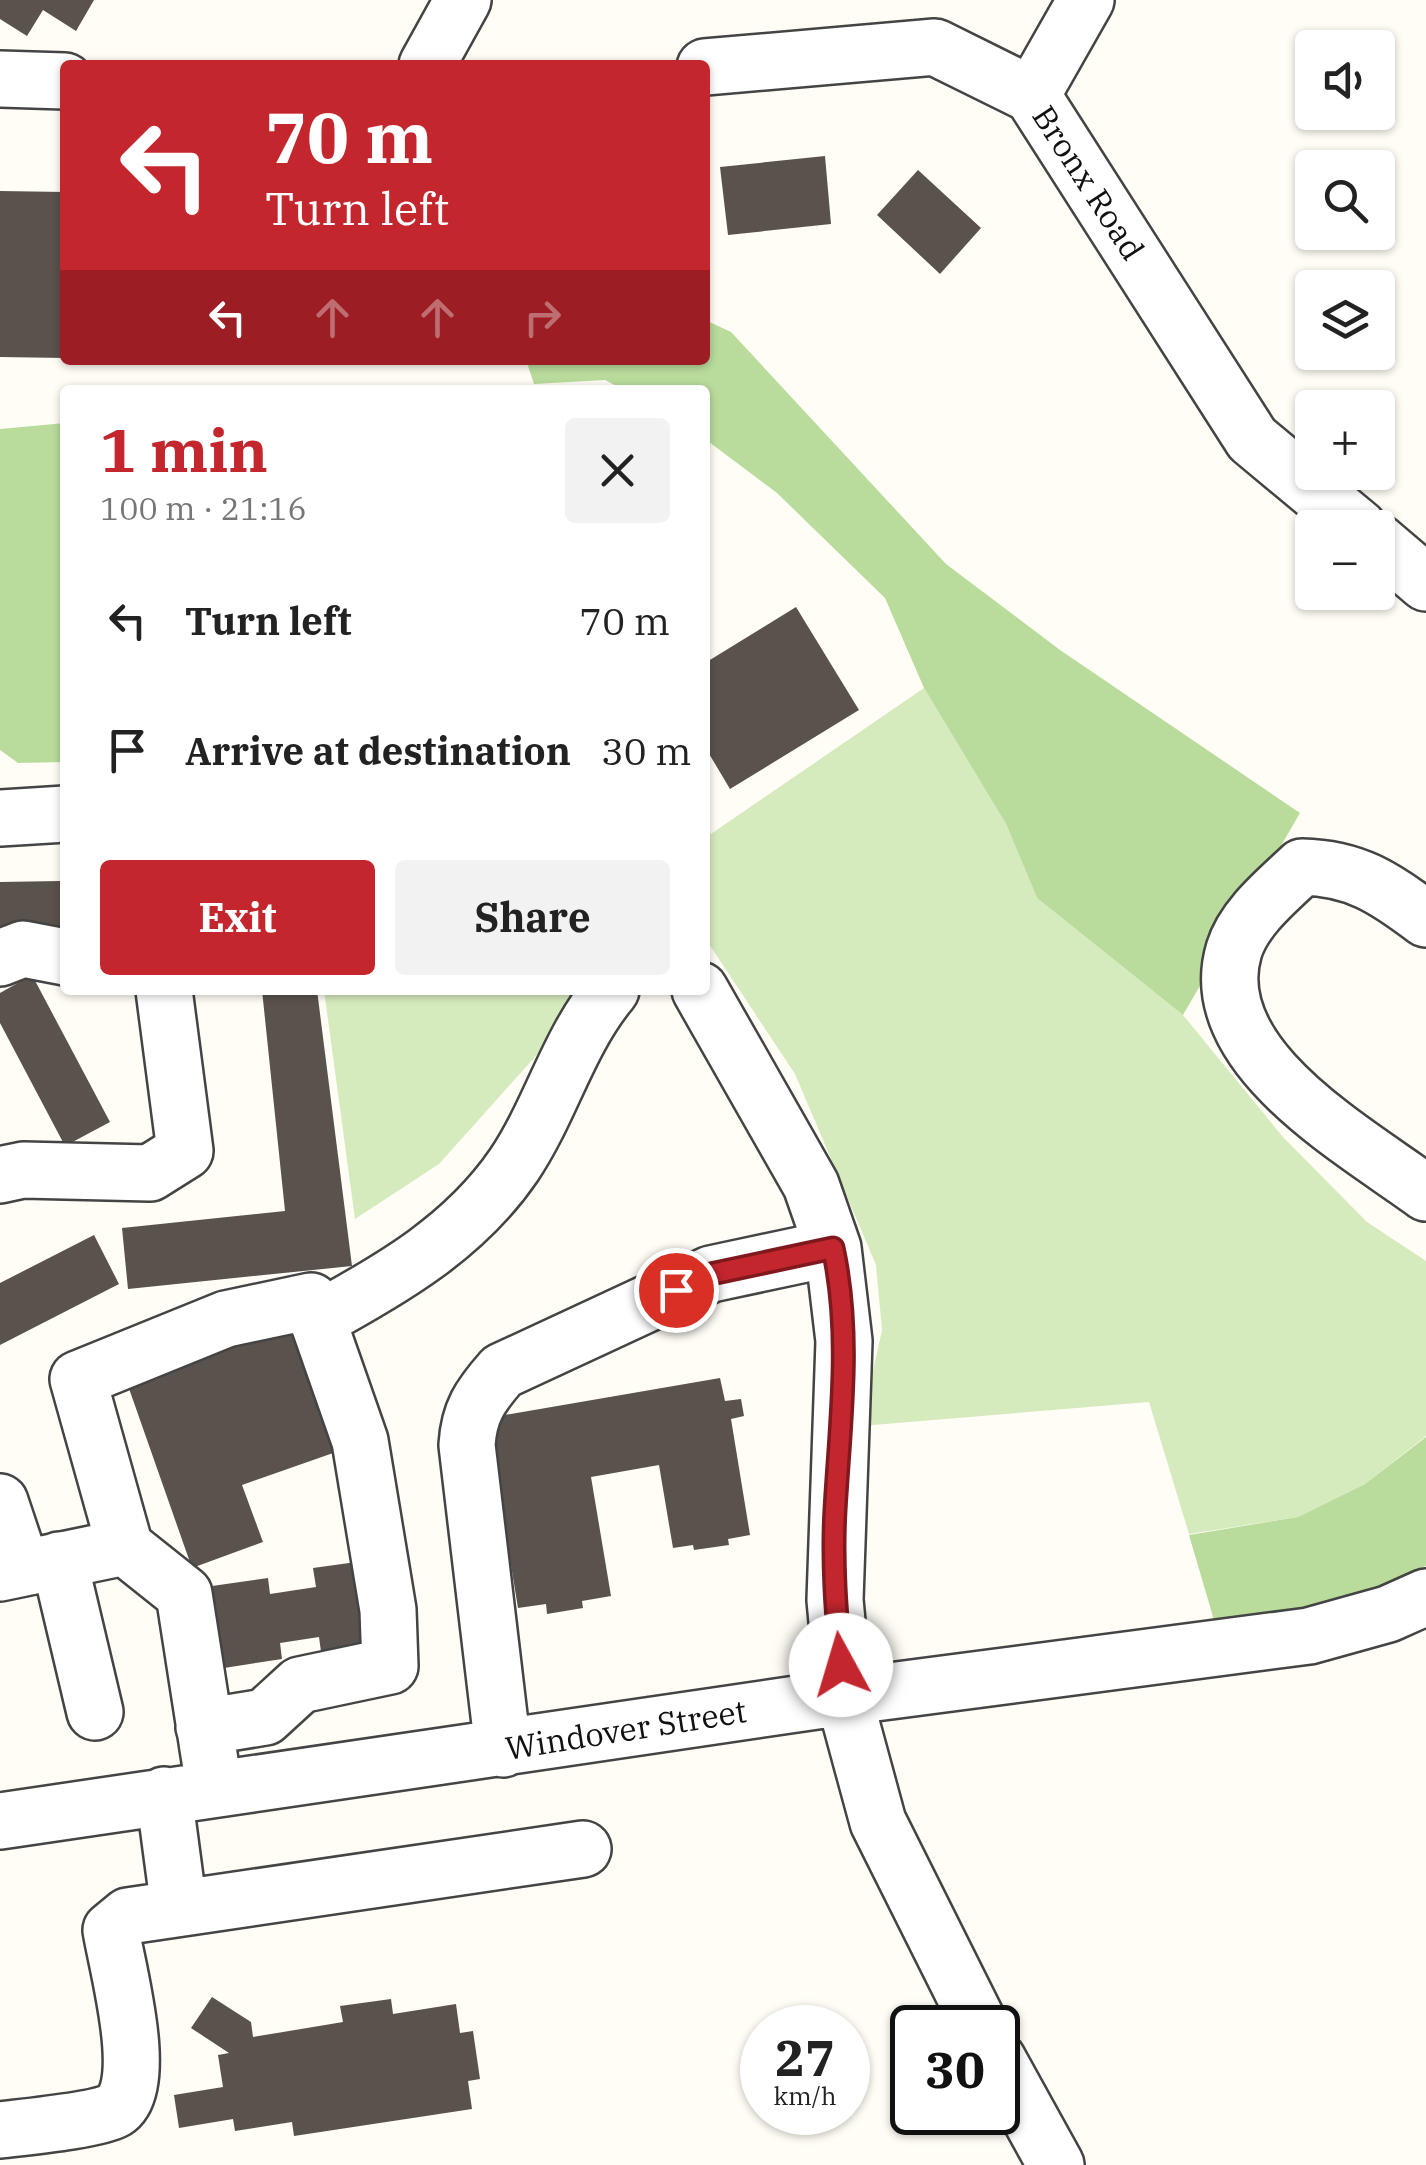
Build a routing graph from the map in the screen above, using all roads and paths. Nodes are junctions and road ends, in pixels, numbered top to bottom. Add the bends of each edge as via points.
1 (463, 0) edge
2 (1086, 0) edge
3 (431, 60) edge
4 (710, 67) edge
5 (0, 79) edge
6 (60, 81) edge
7 (1032, 94) junction
8 (1338, 510) edge
9 (1395, 557) edge
10 (1426, 583) edge
11 (60, 814) edge
12 (0, 818) edge
13 (1426, 919) edge
14 (60, 956) edge
15 (0, 958) edge
16 (165, 995) edge
17 (607, 995) edge
18 (703, 995) edge
19 (0, 1175) edge
20 (1426, 1193) edge
21 (833, 1248) junction
22 (318, 1320) junction
23 (0, 1502) edge
24 (125, 1547) junction
25 (27, 1567) edge
26 (1426, 1597) edge
27 (844, 1697) junction
28 (95, 1712) dead end
29 (204, 1727) junction
30 (503, 1749) junction
31 (189, 1791) junction
32 (0, 1821) edge
33 (583, 1849) dead end
34 (179, 1908) junction
35 (969, 2005) edge
36 (1020, 2100) edge
37 (0, 2130) edge
38 (1056, 2165) edge

1 - 3 street
2 - 7 street
4 - 7 street, Bronx Road via 935,47
5 - 6 street
7 - 8 street, Bronx Road via 1252,439
9 - 10 street
11 - 12 street
13 - 20 street via 1377,882 1339,868 1302,867 1263,904 1235,946 1227,990 1247,1044 1310,1107
14 - 15 street via 23,949
16 - 19 street via 186,1150 150,1172
17 - 22 street via 515,1163 480,1207 398,1276
18 - 21 street via 811,1185
21 - 27 street via 843,1328 834,1600
21 - 30 street via 711,1274 502,1372 480,1395 469,1416 467,1445
22 - 24 street via 311,1301 226,1319 78,1380
22 - 29 street via 360,1442 388,1610 390,1666 300,1686 265,1717
23 - 25 street
24 - 25 street
24 - 29 street via 184,1594
25 - 28 street
26 - 27 street, Windover Street via 1309,1636
27 - 30 street, Windover Street
27 - 35 street via 878,1822
29 - 31 street
30 - 31 street, Windover Street
31 - 32 street, Windover Street
31 - 34 street
33 - 34 street
34 - 37 street via 128,1916 111,1930 133,2059 130,2093 114,2110
36 - 38 street

